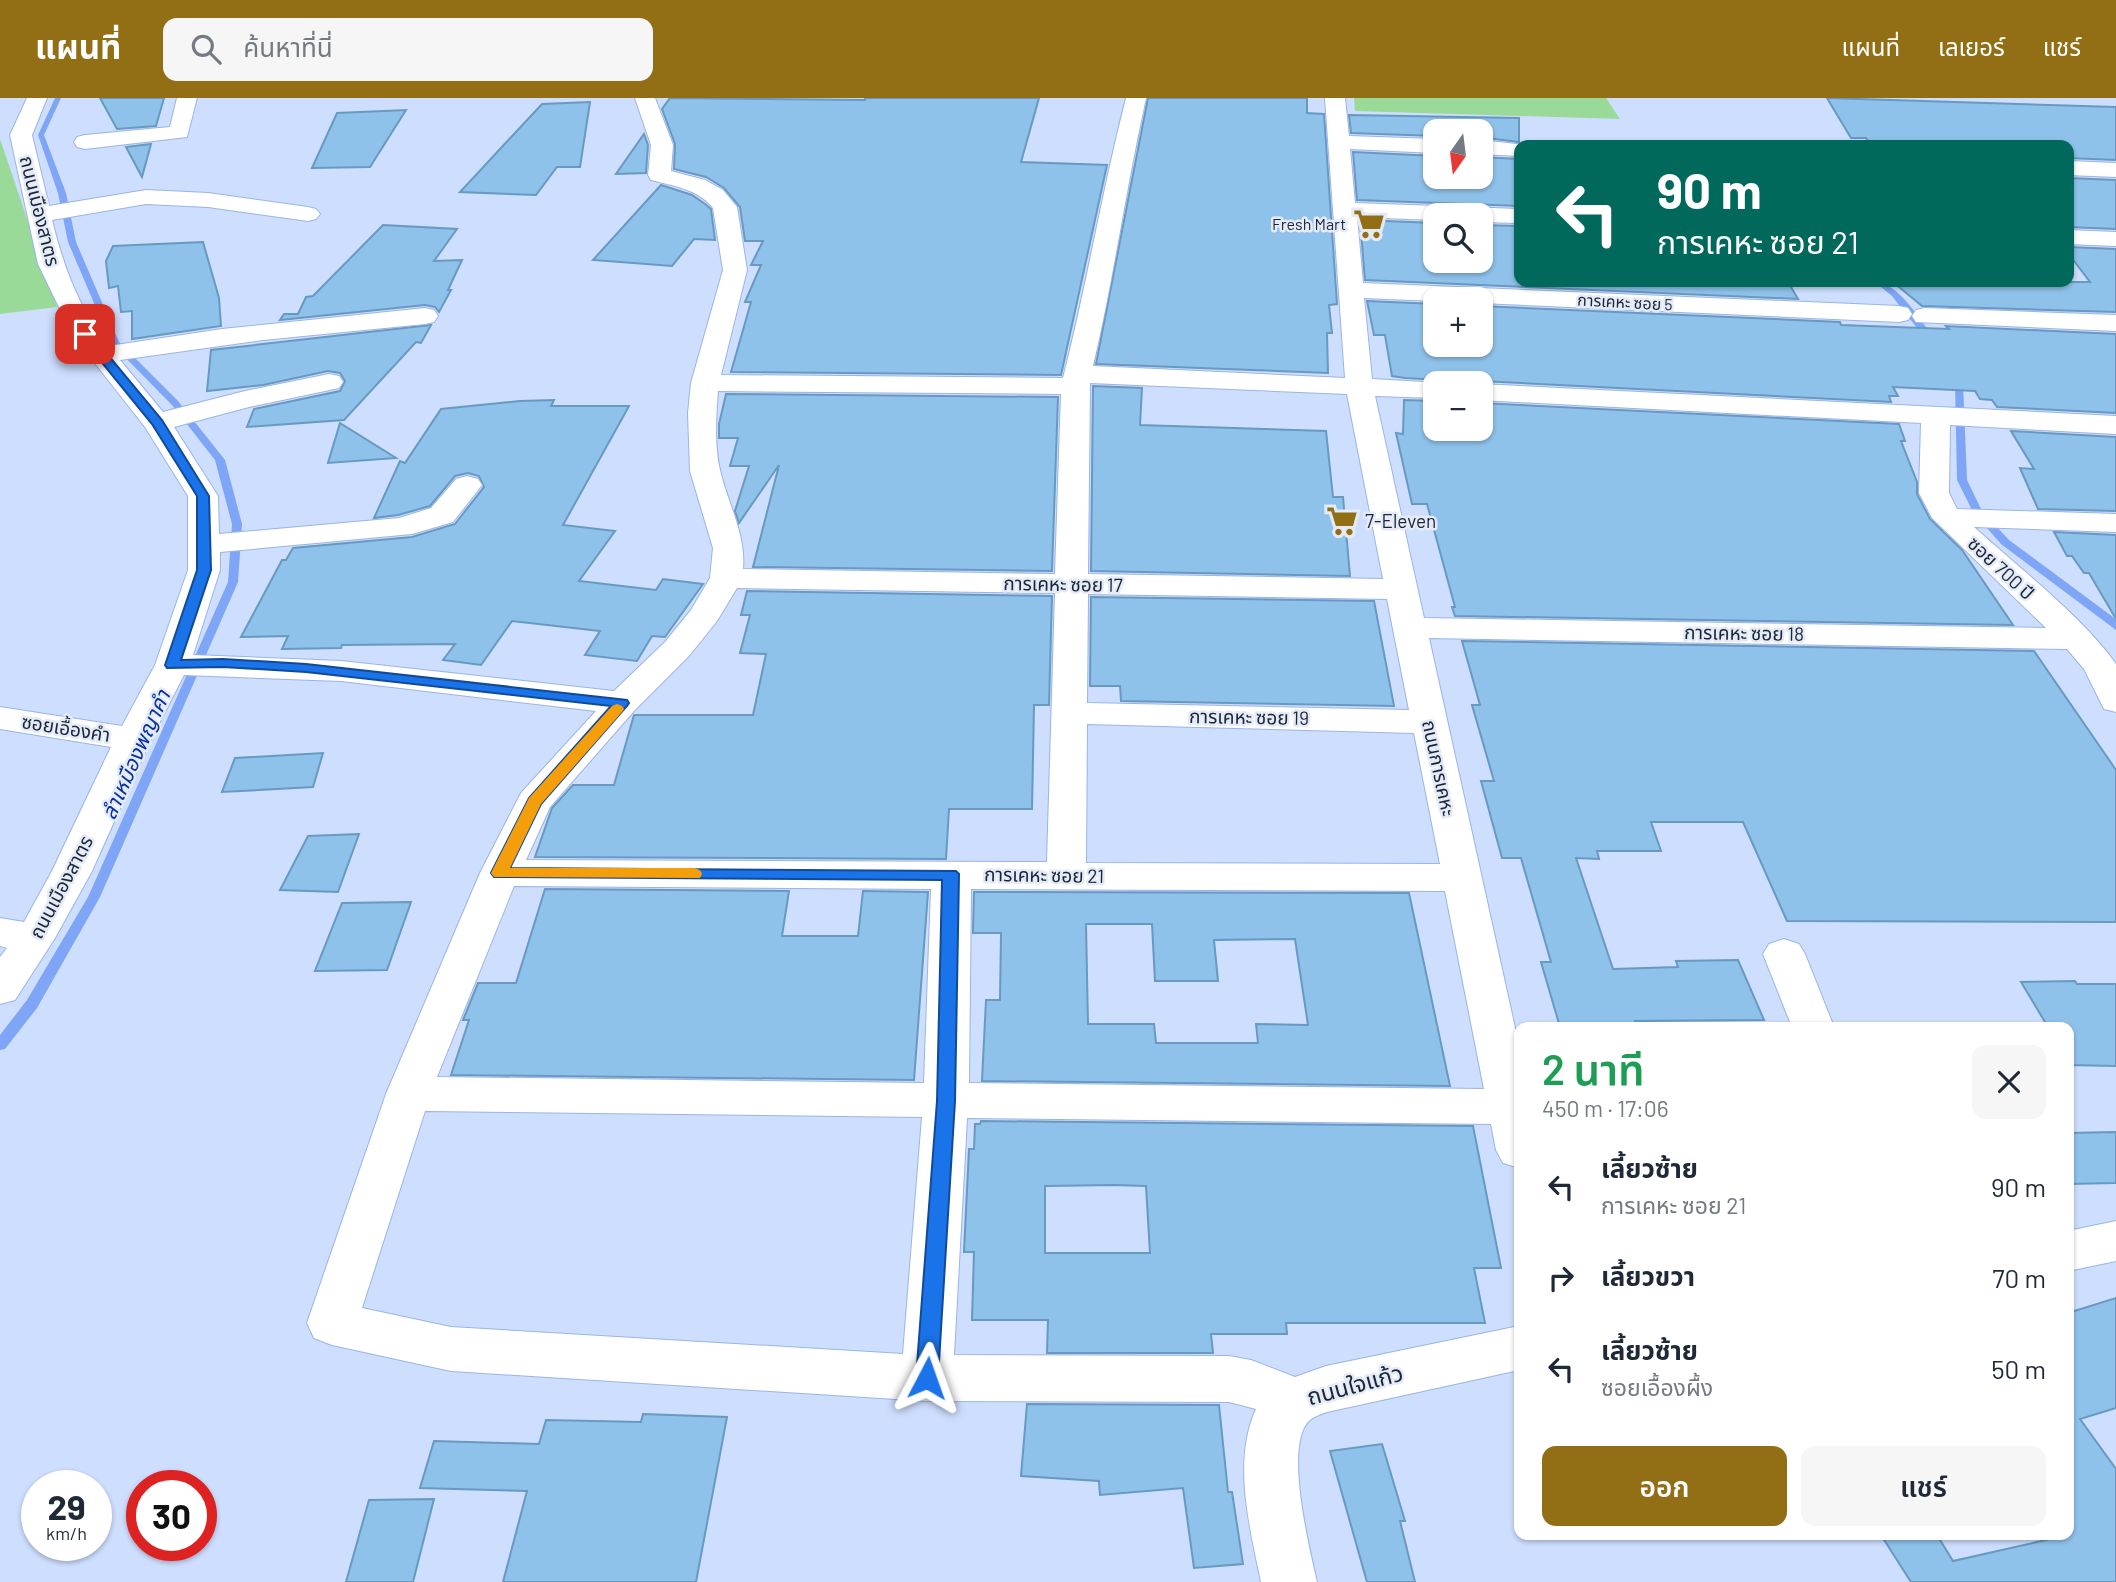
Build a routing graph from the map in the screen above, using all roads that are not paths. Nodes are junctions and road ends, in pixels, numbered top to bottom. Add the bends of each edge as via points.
1 (37, 98) edge
2 (187, 98) edge
3 (645, 98) edge
4 (1136, 98) edge
5 (1335, 98) edge
6 (85, 142) dead end
7 (1339, 142) junction
8 (1423, 146) edge
9 (1493, 148) edge
10 (1514, 149) edge
11 (2074, 168) edge
12 (2116, 170) edge
13 (1344, 209) junction
14 (50, 213) junction
15 (308, 214) dead end
16 (1514, 216) edge
17 (2074, 237) edge
18 (2116, 239) edge
19 (1351, 290) junction
20 (1899, 314) dead end
21 (425, 316) dead end
22 (1925, 316) dead end
23 (2116, 323) edge
24 (109, 354) junction
25 (1077, 380) junction
26 (329, 382) dead end
27 (705, 383) junction
28 (1359, 386) junction
29 (1423, 389) edge
30 (1493, 393) edge
31 (1936, 415) junction
32 (164, 420) junction
33 (2116, 425) edge
34 (467, 485) dead end
35 (1947, 518) junction
36 (2116, 523) edge
37 (215, 544) junction
38 (726, 578) junction
39 (1070, 584) junction
40 (1401, 589) junction
41 (1410, 628) junction
42 (2077, 639) junction
43 (195, 664) junction
44 (2116, 701) edge
45 (622, 703) junction
46 (1069, 713) junction
47 (0, 718) edge
48 (1429, 722) junction
49 (133, 738) junction
50 (500, 873) junction
51 (951, 874) junction
52 (1066, 876) junction
53 (1461, 878) junction
54 (18, 935) edge
55 (1784, 954) dead end
56 (0, 989) edge
57 (1811, 1022) edge
58 (408, 1094) junction
59 (946, 1101) junction
60 (1510, 1107) junction
61 (1514, 1126) edge
62 (2116, 1241) edge
63 (2074, 1250) edge
64 (1514, 1349) edge
65 (927, 1378) junction
66 (1294, 1401) junction
67 (1289, 1582) edge

1 - 14 street, ถนนเมืองสาตร via 21,135
2 - 6 street via 179,132
3 - 27 street via 662,145 659,175 696,185 715,195 725,208 734,270
4 - 25 street
5 - 7 street, ถนนการเคหะ
7 - 8 street
7 - 13 street, ถนนการเคหะ
9 - 10 street
11 - 12 street
13 - 16 street
13 - 19 street, ถนนการเคหะ
14 - 15 street via 146,197
14 - 24 street, ถนนเมืองสาตร via 50,264 85,334
17 - 18 street
19 - 20 street, การเคหะ ซอย 5
19 - 28 street, ถนนการเคหะ
21 - 24 street via 240,333
22 - 23 street
24 - 32 street, ถนนเมืองสาตร
25 - 27 street
25 - 28 street
25 - 39 street
26 - 32 street
27 - 38 street via 705,471 729,548
28 - 29 street
28 - 40 street, ถนนการเคหะ
30 - 31 street
31 - 33 street
31 - 35 street, ซอย 700 ปี via 1934,494
32 - 37 street, ถนนเมืองสาตร via 203,496
34 - 37 street via 442,515 401,527
35 - 36 street
35 - 42 street, ซอย 700 ปี
37 - 43 street, ถนนเมืองสาตร via 204,570
38 - 39 street, การเคหะ ซอย 17
38 - 45 street via 684,640
39 - 40 street, การเคหะ ซอย 17
39 - 46 street
40 - 41 street, ถนนการเคหะ
41 - 42 street, การเคหะ ซอย 18
41 - 48 street, ถนนการเคหะ
42 - 44 street, ซอย 700 ปี via 2100,666
43 - 45 street via 306,668
43 - 49 street, ถนนเมืองสาตร
45 - 50 street via 534,802
46 - 48 street, การเคหะ ซอย 19
46 - 52 street
47 - 49 street, ซอยเอื้องคำ
48 - 53 street, ถนนการเคหะ
49 - 54 street, ถนนเมืองสาตร via 72,871
50 - 51 street, การเคหะ ซอย 21
50 - 58 street
51 - 52 street, การเคหะ ซอย 21
51 - 59 street
52 - 53 street, การเคหะ ซอย 21
53 - 60 street, ถนนการเคหะ
54 - 56 street, ถนนเมืองสาตร
55 - 57 street
58 - 59 street
58 - 65 street via 332,1323 451,1349
59 - 60 street
59 - 65 street
60 - 61 street, ถนนการเคหะ
62 - 63 street
64 - 66 street, ถนนใจแก้ว via 1325,1389
65 - 66 street via 1206,1377 1251,1383
66 - 67 street, ถนนใจแก้ว via 1279,1416 1271,1467 1276,1522

